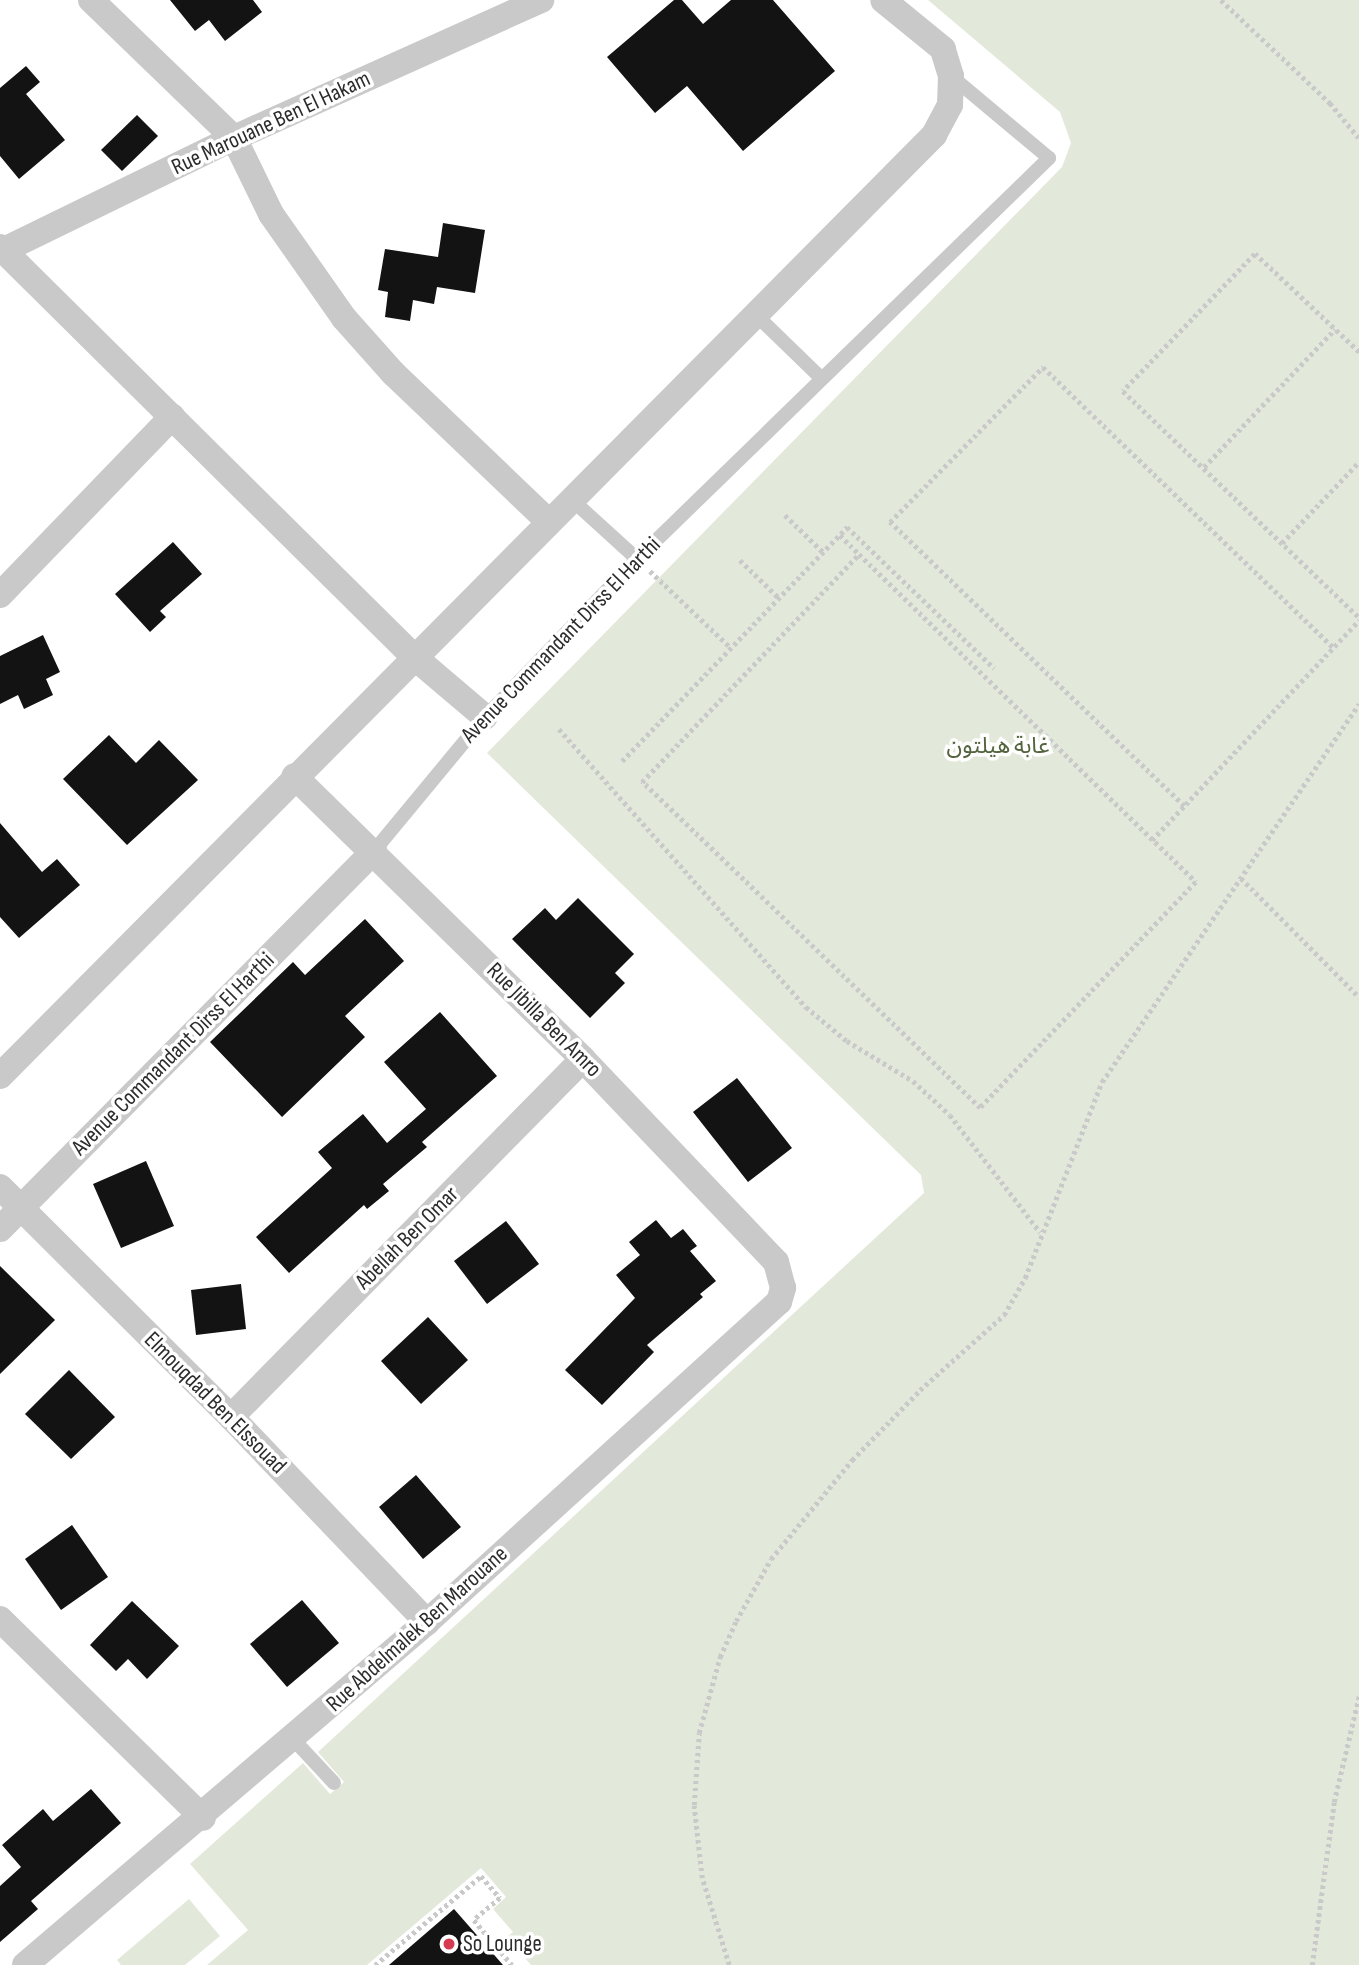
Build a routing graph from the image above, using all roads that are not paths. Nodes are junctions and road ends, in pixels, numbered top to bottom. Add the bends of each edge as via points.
1 (90, 0) edge
2 (541, 0) edge
3 (883, 0) edge
4 (951, 76) junction
5 (234, 138) junction
6 (2, 248) edge
7 (755, 314) junction
8 (822, 379) junction
9 (172, 417) junction
10 (570, 498) junction
11 (548, 521) junction
12 (637, 559) junction
13 (0, 594) edge
14 (413, 656) junction
15 (485, 717) junction
16 (294, 776) junction
17 (374, 850) junction
18 (583, 1059) junction
19 (0, 1076) edge
20 (0, 1187) edge
21 (21, 1208) junction
22 (0, 1229) edge
23 (783, 1275) joint
24 (231, 1417) junction
25 (0, 1619) edge
26 (427, 1622) junction
27 (293, 1739) junction
28 (334, 1783) dead end
29 (203, 1818) junction
30 (25, 1965) edge

1 - 5 street
2 - 5 street, Rue Marouane Ben El Hakam
3 - 4 street via 943,49
4 - 7 street via 950,105 934,135
4 - 8 lane, Avenue Commandant Dirss El Harthi via 1049,158
5 - 6 street, Rue Marouane Ben El Hakam
5 - 11 street via 271,214 344,318 393,373
6 - 9 street
7 - 8 lane
7 - 10 street
8 - 12 lane, Avenue Commandant Dirss El Harthi
9 - 13 street
9 - 14 street
10 - 11 street
10 - 12 lane
11 - 14 street
12 - 15 lane, Avenue Commandant Dirss El Harthi
14 - 15 street
14 - 16 street
15 - 17 lane, Avenue Commandant Dirss El Harthi
16 - 17 street, Rue Jibilla Ben Amro
16 - 19 street
17 - 18 street, Rue Jibilla Ben Amro
17 - 21 street, Avenue Commandant Dirss El Harthi
18 - 23 street, Rue Jibilla Ben Amro via 776,1262
18 - 24 street, Abellah Ben Omar
20 - 21 street, Elmouqdad Ben Elssouad
21 - 22 street, Avenue Commandant Dirss El Harthi
21 - 24 street, Elmouqdad Ben Elssouad
23 - 26 street, Rue Abdelmalek Ben Marouane via 779,1302
24 - 26 street, Elmouqdad Ben Elssouad
25 - 29 street
26 - 27 street, Rue Abdelmalek Ben Marouane
27 - 28 lane
27 - 29 street, Rue Abdelmalek Ben Marouane
29 - 30 street, Rue Abdelmalek Ben Marouane

